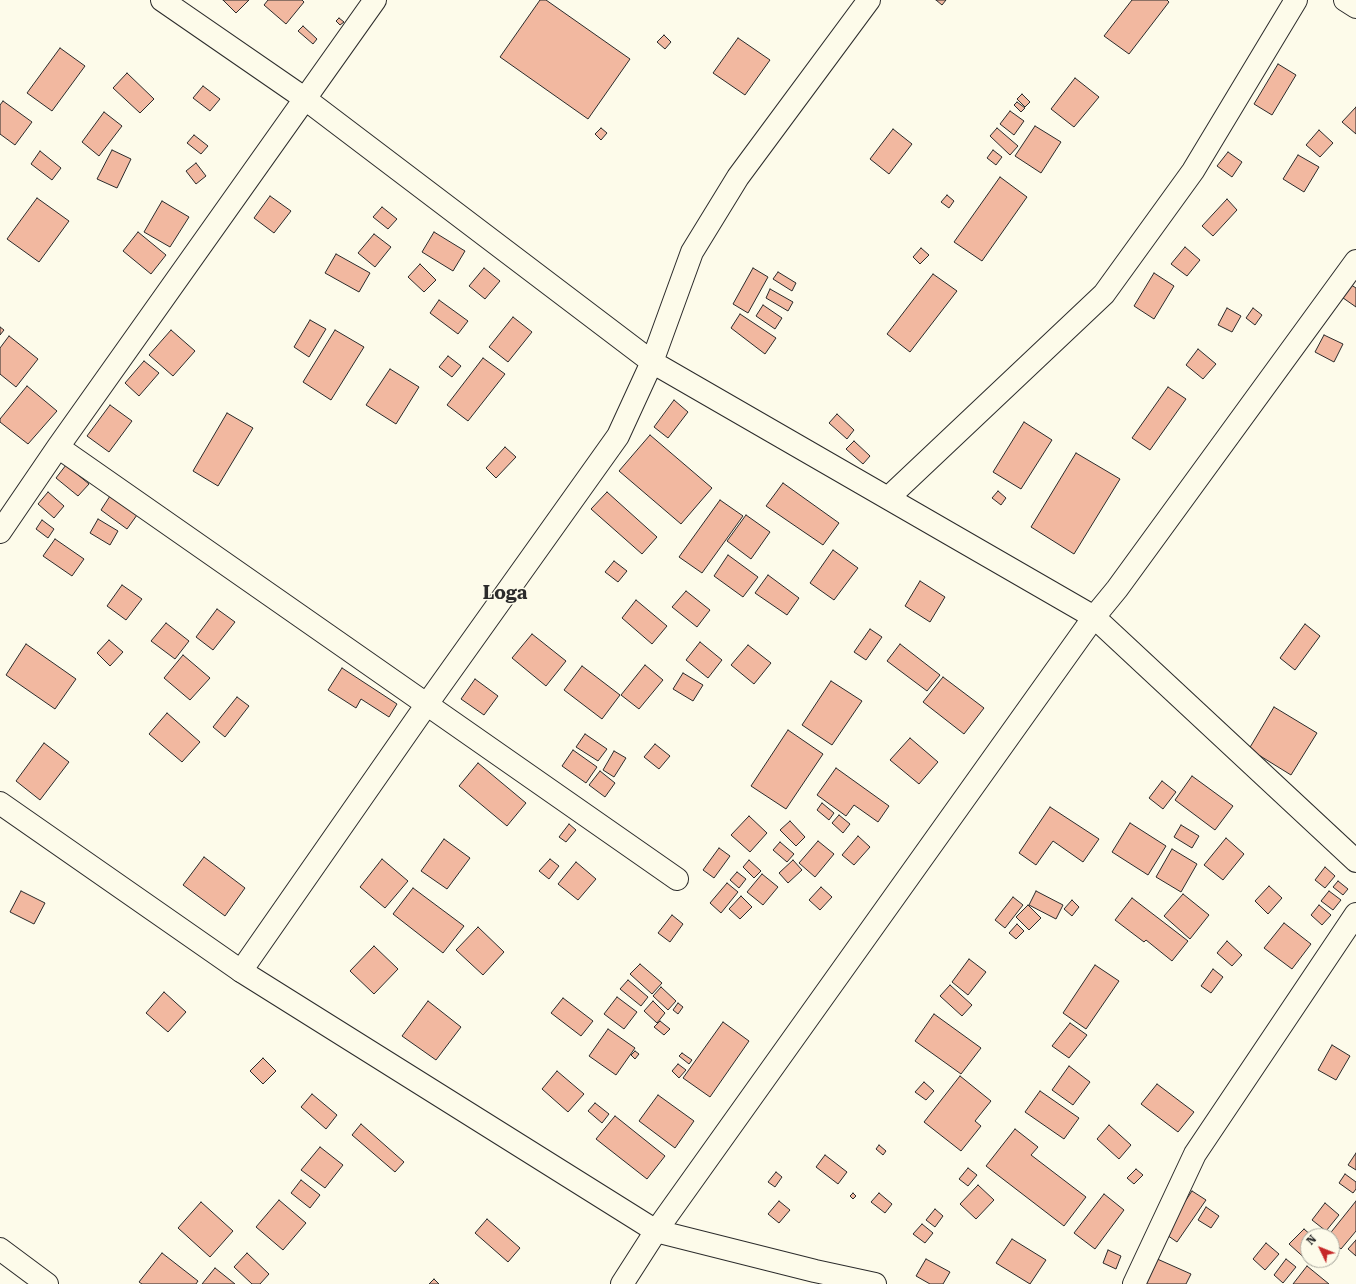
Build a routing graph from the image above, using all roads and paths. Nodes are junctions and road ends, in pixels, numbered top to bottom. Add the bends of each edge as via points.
1 (162, 0) edge
2 (375, 0) edge
3 (868, 0) edge
4 (1296, 0) edge
5 (1346, 0) edge
6 (1356, 7) edge
7 (304, 98) junction
8 (1356, 261) edge
9 (652, 362) junction
10 (58, 447) junction
11 (888, 498) junction
12 (0, 532) edge
13 (1094, 616) junction
14 (426, 704) junction
15 (0, 803) edge
16 (1356, 861) edge
17 (677, 879) dead end
18 (1356, 914) edge
19 (241, 971) junction
20 (656, 1231) junction
21 (0, 1249) edge
22 (814, 1278) edge
23 (47, 1284) edge
24 (622, 1284) edge
25 (875, 1284) edge
26 (1134, 1284) edge

1 - 7 street
2 - 7 street
3 - 9 street via 738,177 692,252
4 - 11 street via 1193,170 1104,294
5 - 6 street
7 - 9 street
7 - 10 street
8 - 13 street via 1117,589
9 - 11 street
9 - 14 street via 618,436
10 - 12 street
10 - 14 street
11 - 13 street
13 - 16 street
13 - 20 street
14 - 17 street
14 - 19 street
15 - 19 street
18 - 26 street via 1195,1154
19 - 20 street
20 - 22 street
20 - 24 street
21 - 23 street
22 - 25 street

